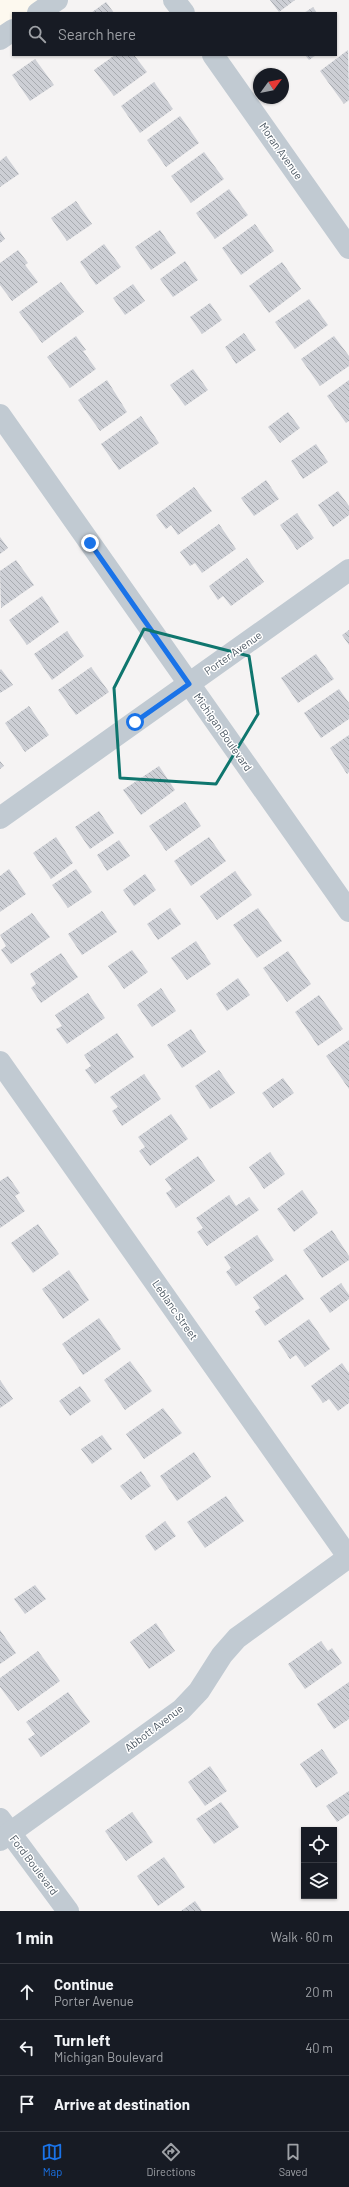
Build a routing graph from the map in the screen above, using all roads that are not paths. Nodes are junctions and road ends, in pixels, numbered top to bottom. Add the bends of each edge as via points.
1 (57, 0) edge
2 (174, 0) edge
3 (39, 12) edge
4 (183, 12) edge
5 (12, 31) edge
6 (0, 39) edge
7 (214, 56) edge
8 (349, 248) edge
9 (0, 415) edge
10 (349, 570) edge
11 (189, 684) junction
12 (0, 818) edge
13 (349, 911) edge
14 (0, 1062) edge
15 (349, 1558) edge
16 (3, 1830) edge
17 (68, 1911) edge

1 - 3 street
2 - 4 street
5 - 6 street
7 - 8 street, Moran Avenue
9 - 11 street, Michigan Boulevard
10 - 11 street, Porter Avenue
11 - 12 street, Porter Avenue
11 - 13 street, Michigan Boulevard
14 - 15 street, Leblanc Street
15 - 16 street, Abbott Avenue via 238,1638 222,1655 199,1691 181,1710
16 - 17 street, Ford Boulevard via 32,1860

